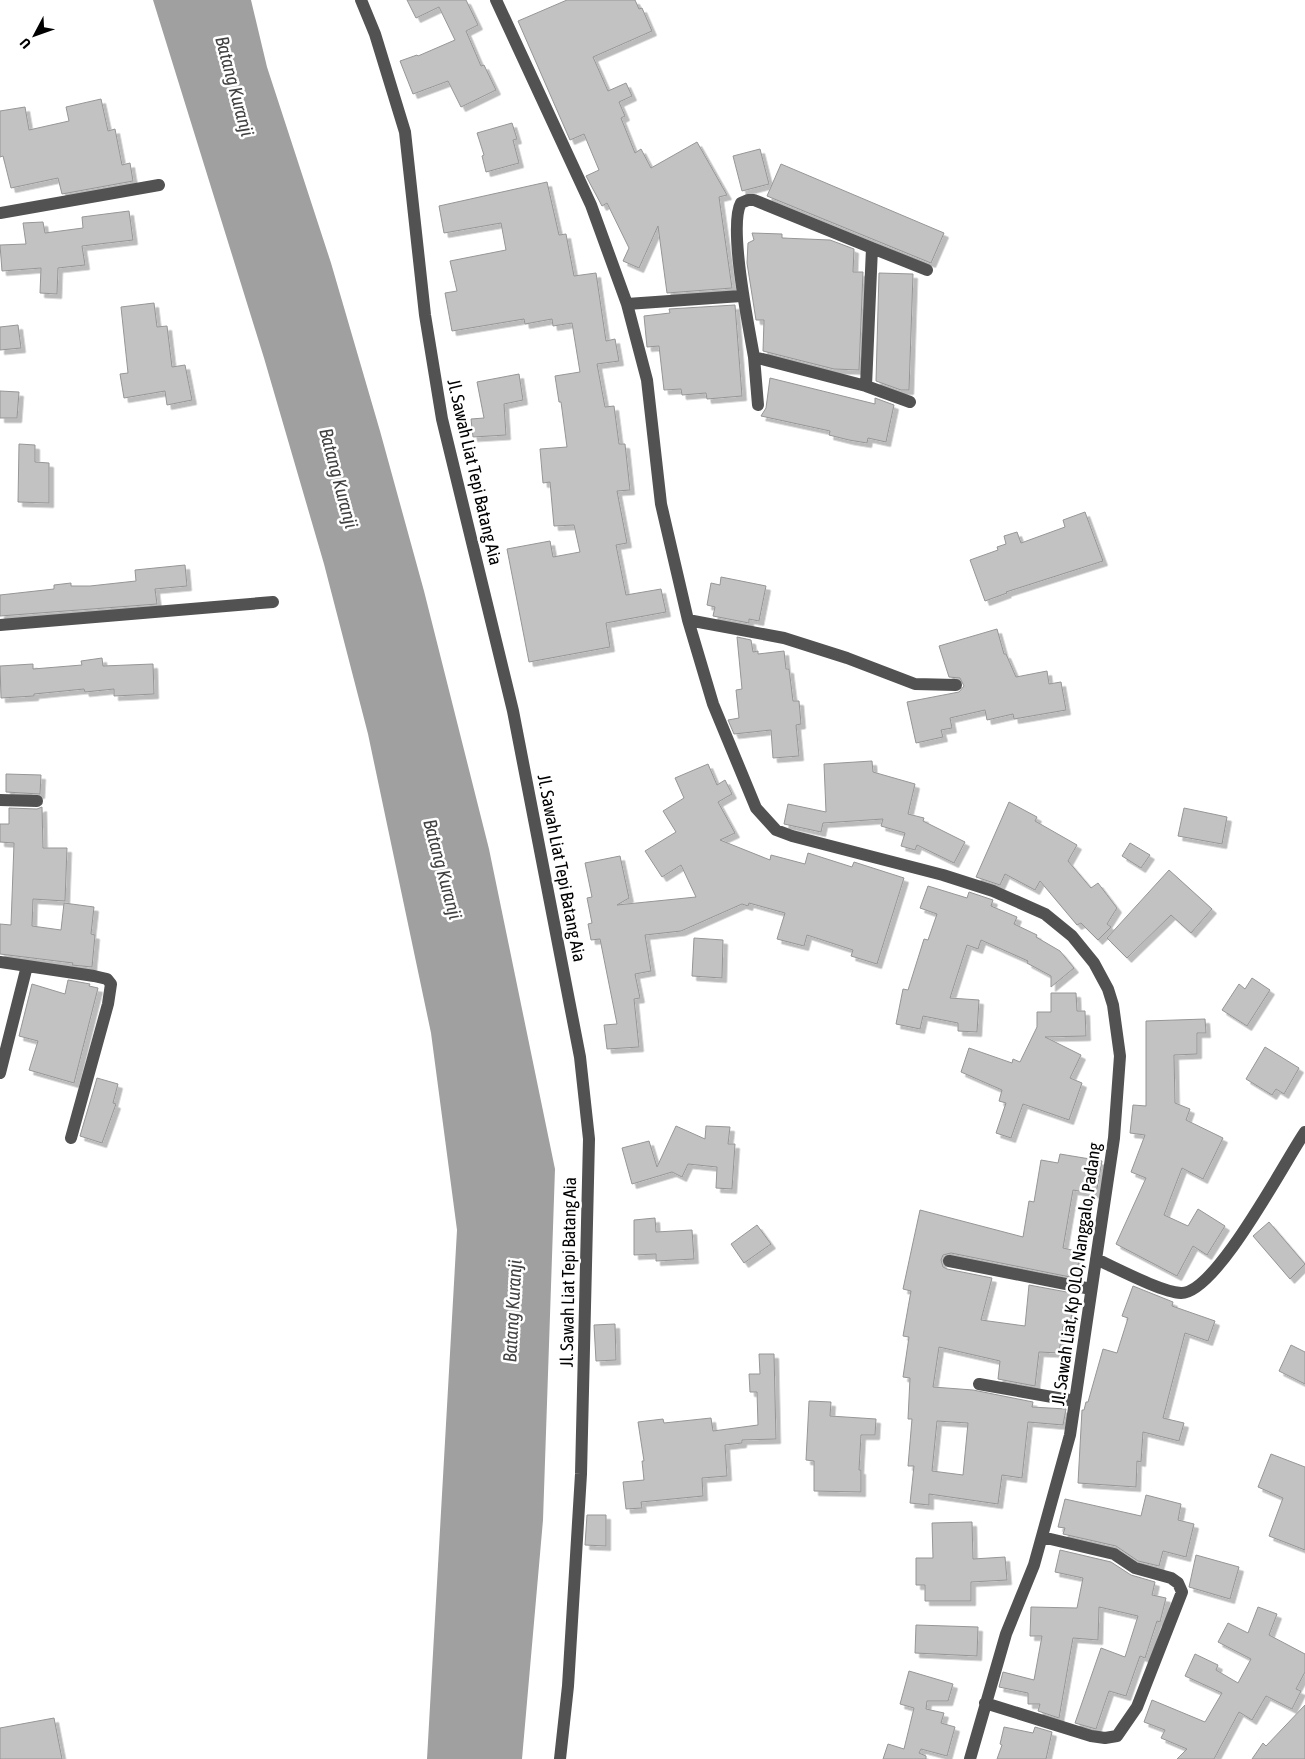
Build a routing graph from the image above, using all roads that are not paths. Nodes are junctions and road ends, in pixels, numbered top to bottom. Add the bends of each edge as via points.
1 (361, 0) edge
2 (496, 0) edge
3 (159, 185) dead end
4 (0, 213) edge
5 (872, 248) junction
6 (927, 270) dead end
7 (741, 296) junction
8 (627, 304) junction
9 (754, 358) junction
10 (866, 386) junction
11 (910, 402) dead end
12 (758, 405) dead end
13 (273, 602) dead end
14 (688, 620) junction
15 (0, 625) edge
16 (956, 685) dead end
17 (0, 800) edge
18 (37, 801) dead end
19 (0, 962) edge
20 (27, 966) junction
21 (0, 1073) edge
22 (1305, 1132) edge
23 (71, 1138) dead end
24 (1096, 1259) junction
25 (949, 1261) dead end
26 (1090, 1289) junction
27 (980, 1384) dead end
28 (1075, 1401) junction
29 (1042, 1537) junction
30 (985, 1703) junction
31 (560, 1759) edge
32 (970, 1759) edge

1 - 31 street, Jl. Sawah Liat Tepi Batang Aia via 375,34 405,132 425,314 442,419 514,711 580,1057 589,1139 582,1465 568,1686
2 - 8 street via 590,205
3 - 4 street
5 - 6 street
5 - 7 street via 748,200 741,203 736,216
5 - 10 street
7 - 8 street
7 - 9 street
8 - 14 street via 647,380 661,504
9 - 10 street
9 - 12 street
10 - 11 street
13 - 15 street
14 - 16 street via 784,638 915,684
14 - 24 street, Jl. Sawah Liat, Kp OLO, Nanggalo, Padang via 713,704 750,798 763,818 776,830 943,874 992,891 1045,914 1072,936 1094,963 1108,989 1120,1056 1114,1138
17 - 18 street
19 - 20 street
20 - 21 street
20 - 23 street via 102,977 111,986
22 - 24 street via 1240,1236 1218,1265 1191,1291 1167,1290
24 - 26 street, Jl. Sawah Liat, Kp OLO, Nanggalo, Padang
25 - 26 street
26 - 28 street, Jl. Sawah Liat, Kp OLO, Nanggalo, Padang
27 - 28 street
28 - 29 street, Jl. Sawah Liat, Kp OLO, Nanggalo, Padang via 1064,1462
29 - 30 street, Jl. Sawah Liat, Kp OLO, Nanggalo, Padang via 1006,1634
29 - 30 street via 1121,1557 1135,1568 1171,1578 1182,1592 1137,1707 1117,1736 1091,1736
30 - 32 street, Jl. Sawah Liat, Kp OLO, Nanggalo, Padang

